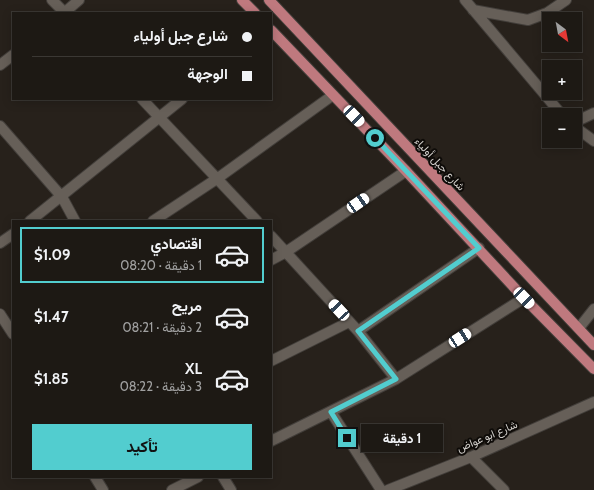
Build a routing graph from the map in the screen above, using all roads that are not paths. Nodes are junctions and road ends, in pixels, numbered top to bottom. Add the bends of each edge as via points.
1 (52, 0) edge
2 (79, 0) edge
3 (242, 0) edge
4 (269, 0) edge
5 (464, 0) edge
6 (566, 0) edge
7 (473, 10) junction
8 (63, 12) edge
9 (65, 12) edge
10 (253, 12) edge
11 (272, 31) edge
12 (12, 55) edge
13 (0, 65) edge
14 (333, 95) junction
15 (143, 100) edge
16 (181, 100) edge
17 (556, 108) edge
18 (594, 113) edge
19 (159, 118) junction
20 (582, 119) edge
21 (0, 126) edge
22 (582, 132) edge
23 (594, 141) edge
24 (406, 171) junction
25 (218, 178) junction
26 (62, 197) junction
27 (31, 220) edge
28 (74, 220) edge
29 (154, 220) edge
30 (256, 220) edge
31 (12, 235) edge
32 (272, 237) edge
33 (0, 243) edge
34 (479, 248) junction
35 (286, 252) junction
36 (272, 259) edge
37 (524, 298) junction
38 (594, 309) edge
39 (6, 317) edge
40 (349, 322) junction
41 (579, 328) junction
42 (358, 331) junction
43 (12, 332) edge
44 (594, 345) edge
45 (272, 360) edge
46 (594, 369) edge
47 (396, 379) junction
48 (594, 402) edge
49 (331, 412) junction
50 (272, 441) edge
51 (471, 457) junction
52 (96, 478) edge
53 (196, 478) edge
54 (225, 478) edge
55 (103, 490) edge
56 (172, 490) edge
57 (231, 490) edge
58 (381, 490) edge
59 (388, 490) edge
60 (504, 490) edge

1 - 8 street
2 - 9 street
3 - 10 main road
4 - 41 main road, شارع جبل أولياء
5 - 7 street
6 - 7 street via 547,13 528,20
7 - 17 street
11 - 14 main road
12 - 13 street
14 - 24 main road
14 - 25 street
15 - 19 street
16 - 19 street
18 - 20 street
19 - 25 street
19 - 26 street
21 - 26 street
22 - 23 street
24 - 34 main road
24 - 35 street
25 - 29 street
25 - 30 street
26 - 27 street
26 - 28 street
31 - 33 street
32 - 35 street
34 - 37 main road
34 - 42 street
35 - 36 street
35 - 40 street
37 - 46 main road
37 - 47 street
38 - 41 street
39 - 43 street
40 - 42 street
40 - 45 street
41 - 44 main road, شارع جبل أولياء
42 - 47 street
47 - 49 street
48 - 51 street, شارع ابو عواض
49 - 50 street
49 - 58 street
51 - 59 street, شارع ابو عواض
51 - 60 street
52 - 55 street
53 - 56 street
54 - 57 street

